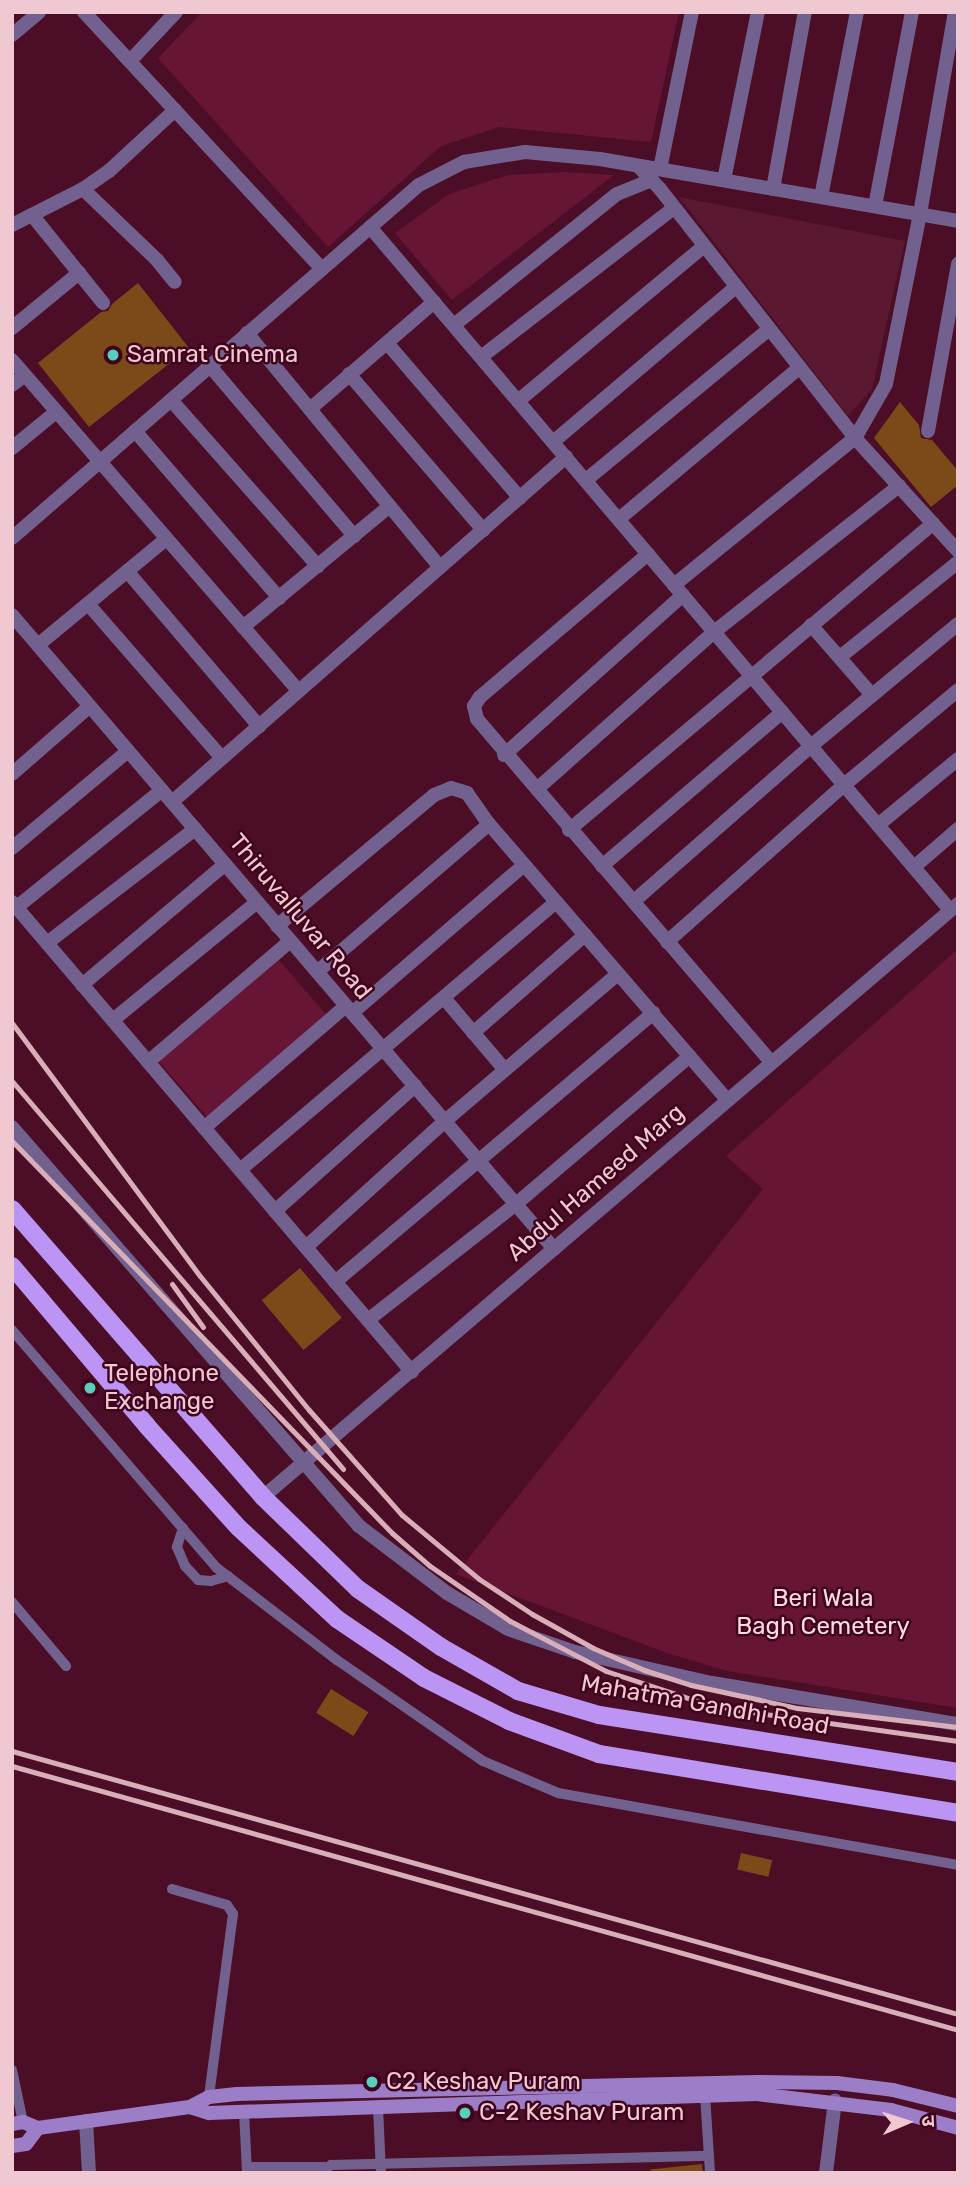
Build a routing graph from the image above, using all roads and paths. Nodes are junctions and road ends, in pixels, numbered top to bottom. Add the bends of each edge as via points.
1 (39, 12) edge
2 (176, 12) edge
3 (692, 12) edge
4 (758, 12) edge
5 (805, 12) edge
6 (857, 12) edge
7 (912, 12) edge
8 (955, 12) edge
9 (90, 14) edge
10 (12, 35) edge
11 (130, 61) junction
12 (175, 110) junction
13 (656, 175) junction
14 (724, 180) junction
15 (773, 189) junction
16 (83, 190) junction
17 (821, 197) junction
18 (875, 206) junction
19 (674, 208) junction
20 (920, 214) junction
21 (32, 215) junction
22 (958, 221) edge
23 (12, 225) edge
24 (370, 227) junction
25 (704, 246) junction
26 (958, 264) edge
27 (321, 269) junction
28 (79, 273) junction
29 (174, 282) dead end
30 (736, 287) junction
31 (434, 302) junction
32 (103, 303) dead end
33 (454, 325) junction
34 (12, 328) edge
35 (769, 329) junction
36 (247, 334) junction
37 (387, 343) junction
38 (481, 357) junction
39 (12, 360) edge
40 (209, 366) junction
41 (800, 368) junction
42 (349, 374) junction
43 (24, 375) junction
44 (12, 385) edge
45 (172, 400) junction
46 (518, 401) junction
47 (310, 409) junction
48 (57, 412) junction
49 (135, 431) junction
50 (928, 431) dead end
51 (855, 439) junction
52 (553, 442) junction
53 (12, 448) edge
54 (566, 457) junction
55 (99, 463) junction
56 (586, 480) junction
57 (899, 486) junction
58 (520, 498) junction
59 (390, 506) junction
60 (619, 519) junction
61 (933, 524) junction
62 (483, 530) junction
63 (354, 536) junction
64 (12, 538) edge
65 (166, 539) junction
66 (958, 551) edge
67 (648, 554) junction
68 (958, 562) edge
69 (318, 566) junction
70 (440, 567) junction
71 (127, 571) junction
72 (678, 590) junction
73 (279, 598) junction
74 (88, 604) junction
75 (12, 615) edge
76 (958, 624) edge
77 (811, 625) junction
78 (243, 627) junction
79 (714, 632) junction
80 (38, 645) junction
81 (840, 657) junction
82 (751, 675) junction
83 (958, 690) edge
84 (299, 691) junction
85 (872, 695) junction
86 (90, 706) junction
87 (782, 712) junction
88 (259, 726) junction
89 (811, 746) junction
90 (128, 751) junction
91 (504, 755) junction
92 (222, 758) junction
93 (958, 759) edge
94 (12, 774) edge
95 (844, 785) junction
96 (537, 789) junction
97 (162, 790) junction
98 (172, 802) junction
99 (489, 824) junction
100 (878, 825) junction
101 (195, 829) junction
102 (958, 829) edge
103 (569, 830) junction
104 (12, 848) edge
105 (225, 864) junction
106 (524, 864) junction
107 (602, 866) junction
108 (914, 867) junction
109 (634, 901) junction
110 (257, 902) junction
111 (556, 902) junction
112 (14, 905) edge
113 (955, 909) edge
114 (278, 926) junction
115 (585, 935) junction
116 (290, 941) junction
117 (667, 942) junction
118 (47, 943) junction
119 (317, 972) junction
120 (618, 974) junction
121 (82, 985) junction
122 (444, 998) junction
123 (349, 1010) junction
124 (653, 1013) junction
125 (113, 1020) junction
126 (473, 1032) junction
127 (383, 1049) junction
128 (690, 1056) junction
129 (148, 1062) junction
130 (771, 1062) junction
131 (505, 1070) junction
132 (415, 1086) junction
133 (727, 1100) junction
134 (445, 1121) junction
135 (12, 1127) edge
136 (204, 1128) junction
137 (479, 1162) junction
138 (240, 1170) junction
139 (516, 1204) junction
140 (12, 1209) edge
141 (275, 1211) junction
142 (306, 1247) junction
143 (554, 1249) junction
144 (12, 1266) edge
145 (335, 1282) junction
146 (368, 1320) junction
147 (12, 1330) edge
148 (412, 1372) junction
149 (305, 1464) junction
150 (263, 1497) junction
151 (183, 1528) junction
152 (228, 1576) junction
153 (12, 1602) edge
154 (66, 1666) dead end
155 (958, 1724) edge
156 (958, 1772) edge
157 (958, 1813) edge
158 (958, 1865) edge
159 (172, 1889) dead end
160 (12, 2070) edge
161 (837, 2083) junction
162 (377, 2090) junction
163 (705, 2095) junction
164 (209, 2097) junction
165 (835, 2101) junction
166 (958, 2106) edge
167 (190, 2107) junction
168 (378, 2107) junction
169 (244, 2112) junction
170 (86, 2121) junction
171 (18, 2123) edge
172 (38, 2128) junction
173 (958, 2128) edge
174 (12, 2146) edge
175 (709, 2156) junction
176 (381, 2169) edge
177 (247, 2170) edge
178 (323, 2170) edge
179 (89, 2173) edge
180 (710, 2173) edge
181 (826, 2173) edge

1 - 10 street
2 - 11 street
3 - 13 street
4 - 14 street
5 - 15 street
6 - 17 street
7 - 18 street
8 - 20 street
9 - 11 street
11 - 12 street
12 - 16 street
12 - 27 street
13 - 14 street
13 - 19 street
13 - 24 street via 638,166 600,159 525,152 464,162 419,185
13 - 33 street via 617,194
14 - 15 street
15 - 17 street
16 - 21 street
16 - 29 street
17 - 18 street
18 - 20 street
19 - 25 street
19 - 38 street
20 - 22 street
20 - 51 street via 886,384
21 - 23 street
21 - 28 street
24 - 27 street
24 - 31 street
25 - 30 street
25 - 46 street
26 - 50 street
27 - 36 street
28 - 32 street
28 - 34 street
30 - 35 street
30 - 52 street
31 - 33 street
31 - 37 street
33 - 38 street
35 - 41 street
35 - 56 street
36 - 40 street
36 - 47 street
37 - 42 street
37 - 58 street
38 - 46 street
39 - 43 street
40 - 45 street
40 - 63 street
41 - 51 street
41 - 60 street
42 - 47 street
42 - 62 street
43 - 44 street
43 - 48 street
45 - 49 street
45 - 69 street
46 - 52 street
47 - 59 street
48 - 53 street
48 - 55 street
49 - 55 street
49 - 73 street
51 - 57 street
51 - 72 street
52 - 54 street
54 - 56 street
54 - 58 street
55 - 64 street
55 - 65 street
56 - 60 street
57 - 61 street
57 - 79 street
58 - 62 street
59 - 63 street
59 - 70 street
60 - 67 street
61 - 66 street
61 - 77 street
62 - 70 street
63 - 69 street
65 - 71 street
65 - 78 street
67 - 72 street
67 - 91 street via 480,697 474,706 477,719
68 - 81 street
69 - 73 street
70 - 84 street
71 - 74 street
71 - 88 street
72 - 79 street
72 - 91 street
73 - 78 street
74 - 80 street
74 - 92 street
75 - 80 street, Thiruvalluvar Road
76 - 85 street
77 - 81 street
77 - 82 street
78 - 84 street
79 - 82 street
79 - 96 street
80 - 86 street, Thiruvalluvar Road
81 - 85 street
82 - 87 street
82 - 103 street
83 - 95 street
84 - 88 street
85 - 89 street
86 - 90 street, Thiruvalluvar Road
86 - 94 street
87 - 89 street
87 - 107 street
88 - 92 street
89 - 95 street
89 - 109 street
90 - 97 street, Thiruvalluvar Road
90 - 104 street
91 - 96 street
92 - 98 street
93 - 100 street
95 - 100 street
95 - 117 street
96 - 103 street
97 - 98 street, Thiruvalluvar Road
97 - 112 street
98 - 101 street, Thiruvalluvar Road
99 - 106 street
99 - 114 street via 467,793 450,788 435,795
99 - 119 street
100 - 108 street
101 - 105 street, Thiruvalluvar Road
101 - 118 street
102 - 108 street
103 - 107 street
105 - 110 street, Thiruvalluvar Road
105 - 121 street
106 - 111 street
106 - 123 street
107 - 109 street
108 - 113 street
109 - 117 street
110 - 114 street, Thiruvalluvar Road
110 - 125 street
111 - 115 street
111 - 122 street
112 - 118 street
113 - 130 street, Abdul Hameed Marg
114 - 116 street, Thiruvalluvar Road
115 - 120 street
115 - 126 street
116 - 119 street, Thiruvalluvar Road
116 - 129 street
117 - 130 street
118 - 121 street
119 - 123 street, Thiruvalluvar Road
120 - 124 street
120 - 131 street
121 - 125 street
122 - 126 street
122 - 127 street
123 - 127 street, Thiruvalluvar Road
123 - 136 street
124 - 128 street
124 - 137 street
125 - 129 street
126 - 131 street
127 - 132 street, Thiruvalluvar Road
127 - 138 street
128 - 133 street
128 - 139 street
129 - 136 street
130 - 133 street, Abdul Hameed Marg
131 - 134 street
132 - 134 street, Thiruvalluvar Road
132 - 141 street
133 - 143 street, Abdul Hameed Marg
134 - 137 street, Thiruvalluvar Road
134 - 142 street
135 - 149 street
136 - 138 street
137 - 139 street, Thiruvalluvar Road
137 - 145 street
138 - 141 street
139 - 143 street, Thiruvalluvar Road
139 - 146 street
140 - 150 main road, Mahatma Gandhi Road
141 - 142 street
142 - 145 street
143 - 148 street, Abdul Hameed Marg
144 - 157 main road via 239,1528 337,1619 424,1678 509,1721 599,1754
145 - 146 street
146 - 148 street
147 - 151 lane
148 - 149 street, Abdul Hameed Marg
149 - 150 street, Abdul Hameed Marg
149 - 155 street via 359,1525 447,1593 508,1629 575,1652 712,1683
150 - 156 main road, Mahatma Gandhi Road via 358,1589 441,1647 518,1691 599,1715
151 - 152 lane
151 - 152 lane via 177,1547 198,1580
152 - 158 lane via 337,1660 483,1761 558,1793
153 - 154 lane
159 - 164 lane via 215,1900 233,1914
160 - 171 lane
161 - 162 main road
161 - 165 main road
161 - 166 main road via 893,2090
162 - 164 main road
162 - 168 main road
163 - 165 main road
163 - 168 main road
163 - 175 lane
164 - 167 main road
165 - 173 main road
165 - 181 street
167 - 169 main road via 209,2113
167 - 170 main road
168 - 169 main road
168 - 176 lane
169 - 177 lane
170 - 172 main road
170 - 179 street
171 - 172 main road
172 - 174 main road via 26,2144
175 - 176 lane
175 - 180 lane
176 - 178 lane
177 - 178 lane

